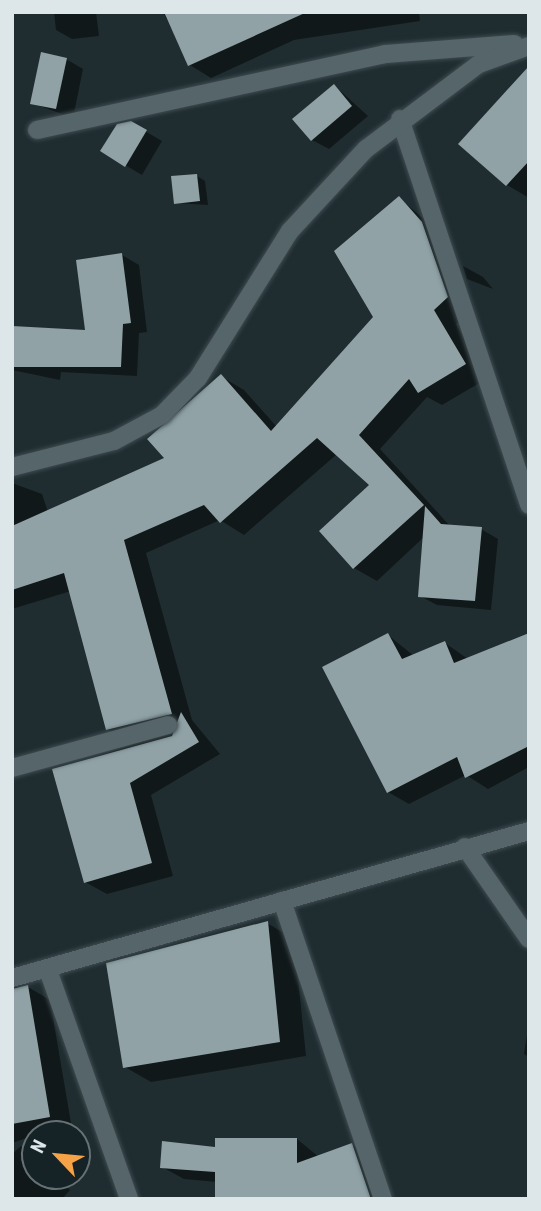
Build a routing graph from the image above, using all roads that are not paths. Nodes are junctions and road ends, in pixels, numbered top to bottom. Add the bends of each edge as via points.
1 (529, 45) edge
2 (400, 119) junction
3 (37, 130) dead end
4 (12, 467) edge
5 (529, 505) edge
6 (169, 725) dead end
7 (12, 768) edge
8 (529, 831) edge
9 (465, 847) junction
10 (282, 901) junction
11 (529, 939) edge
12 (48, 971) junction
13 (12, 978) edge
14 (129, 1199) edge
15 (383, 1199) edge

1 - 2 street via 479,64
1 - 3 street via 385,54
2 - 4 street via 290,232 198,378 162,415 114,442
2 - 5 street
6 - 7 street
8 - 9 street
9 - 10 street
9 - 11 street
10 - 12 street
10 - 15 street
12 - 13 street
12 - 14 street

